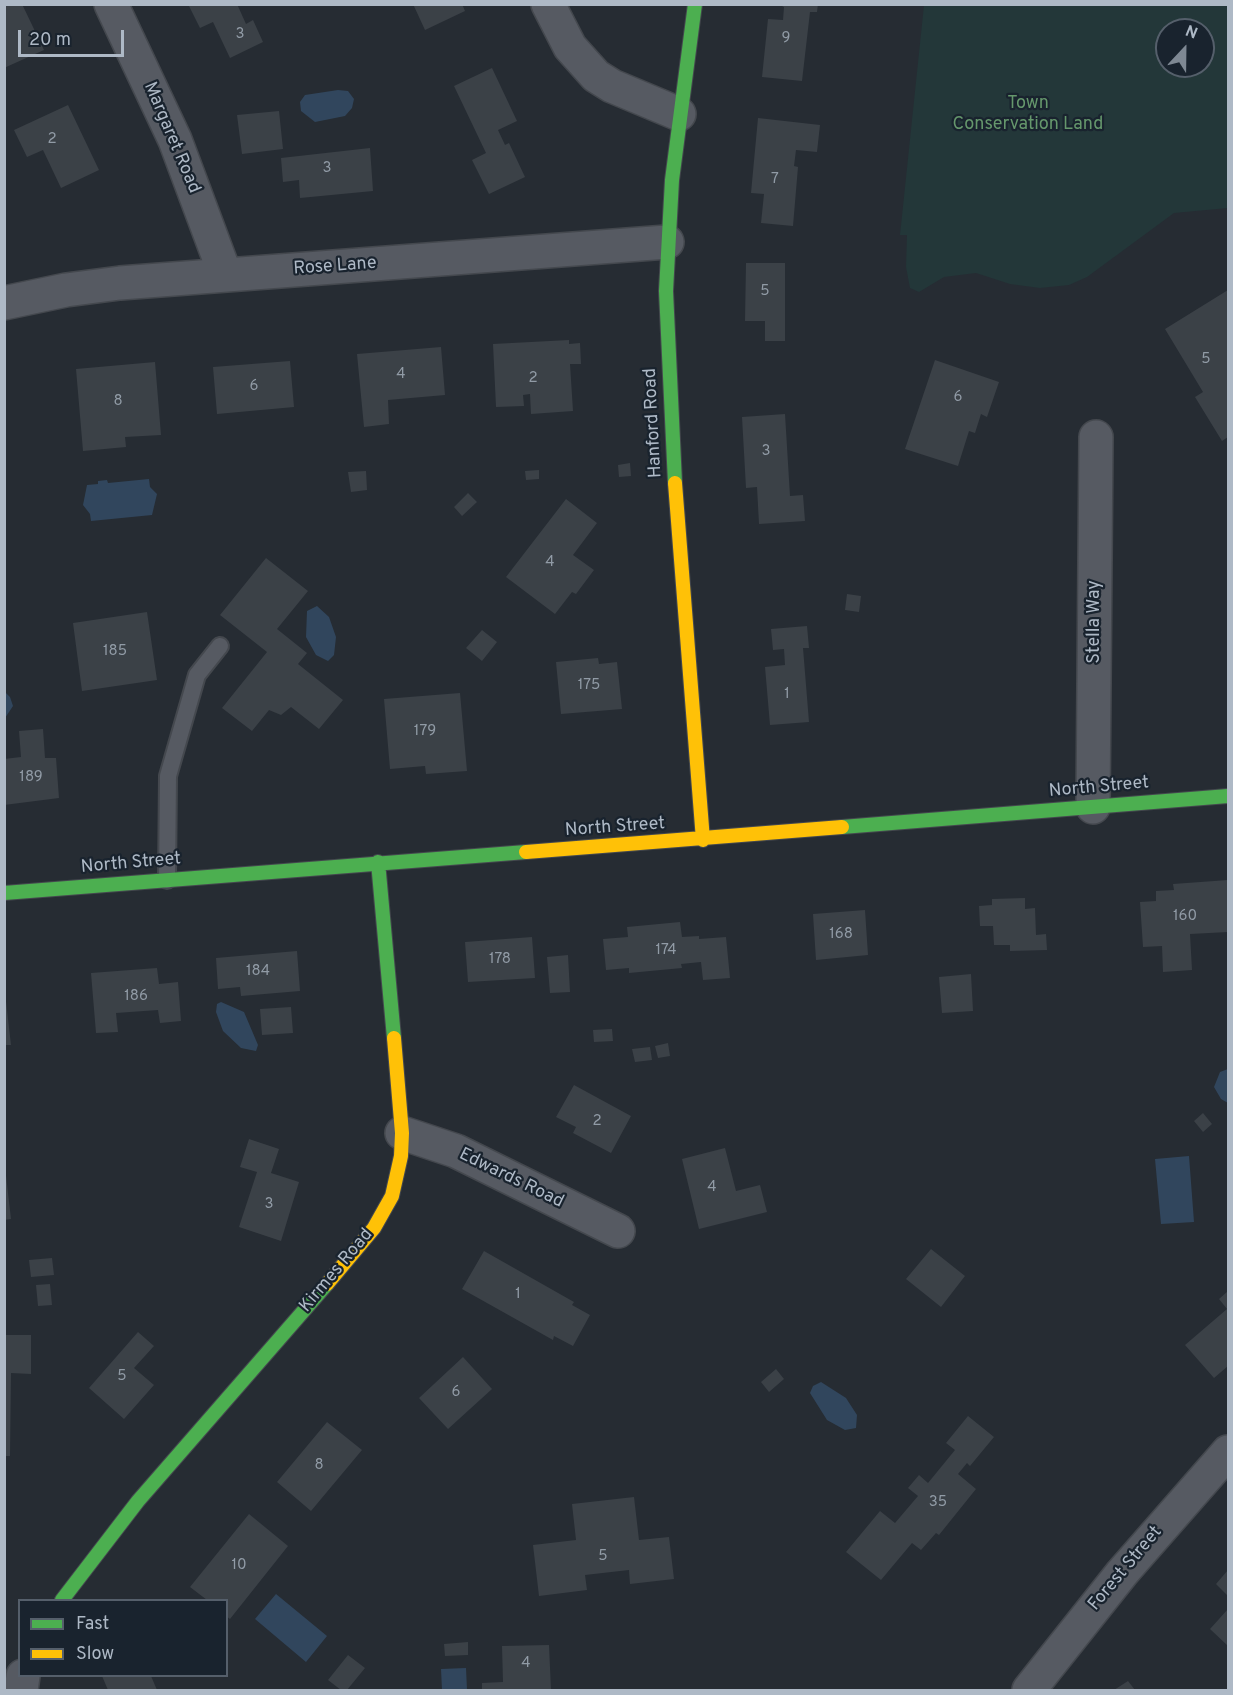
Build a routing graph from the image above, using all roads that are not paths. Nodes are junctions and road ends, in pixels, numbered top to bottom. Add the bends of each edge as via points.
1 (111, 4) edge
2 (548, 4) edge
3 (695, 4) edge
4 (679, 114) junction
5 (667, 242) junction
6 (225, 274) junction
7 (4, 303) edge
8 (1096, 437) dead end
9 (220, 646) dead end
10 (1228, 796) edge
11 (1093, 807) junction
12 (703, 840) junction
13 (378, 862) junction
14 (167, 880) junction
15 (4, 893) edge
16 (402, 1133) junction
17 (618, 1231) dead end
18 (1228, 1452) edge
19 (63, 1599) edge
20 (1029, 1690) edge

1 - 6 street, Margaret Road via 175,140
2 - 4 street via 570,47 596,76
3 - 4 street, Hanford Road
4 - 5 street, Hanford Road
5 - 6 street, Rose Lane
5 - 12 street, Hanford Road via 679,555
6 - 7 street, Rose Lane via 87,287
8 - 11 street, Stella Way
9 - 14 lane via 196,675 168,776
10 - 11 street, North Street
11 - 12 street, North Street
12 - 13 street, North Street
13 - 14 street, North Street
13 - 16 street, Kirmes Road
14 - 15 street, North Street
16 - 17 street, Edwards Road via 456,1151
16 - 19 street, Kirmes Road via 395,1184 374,1228 138,1501
18 - 20 street, Forest Street via 1122,1573

